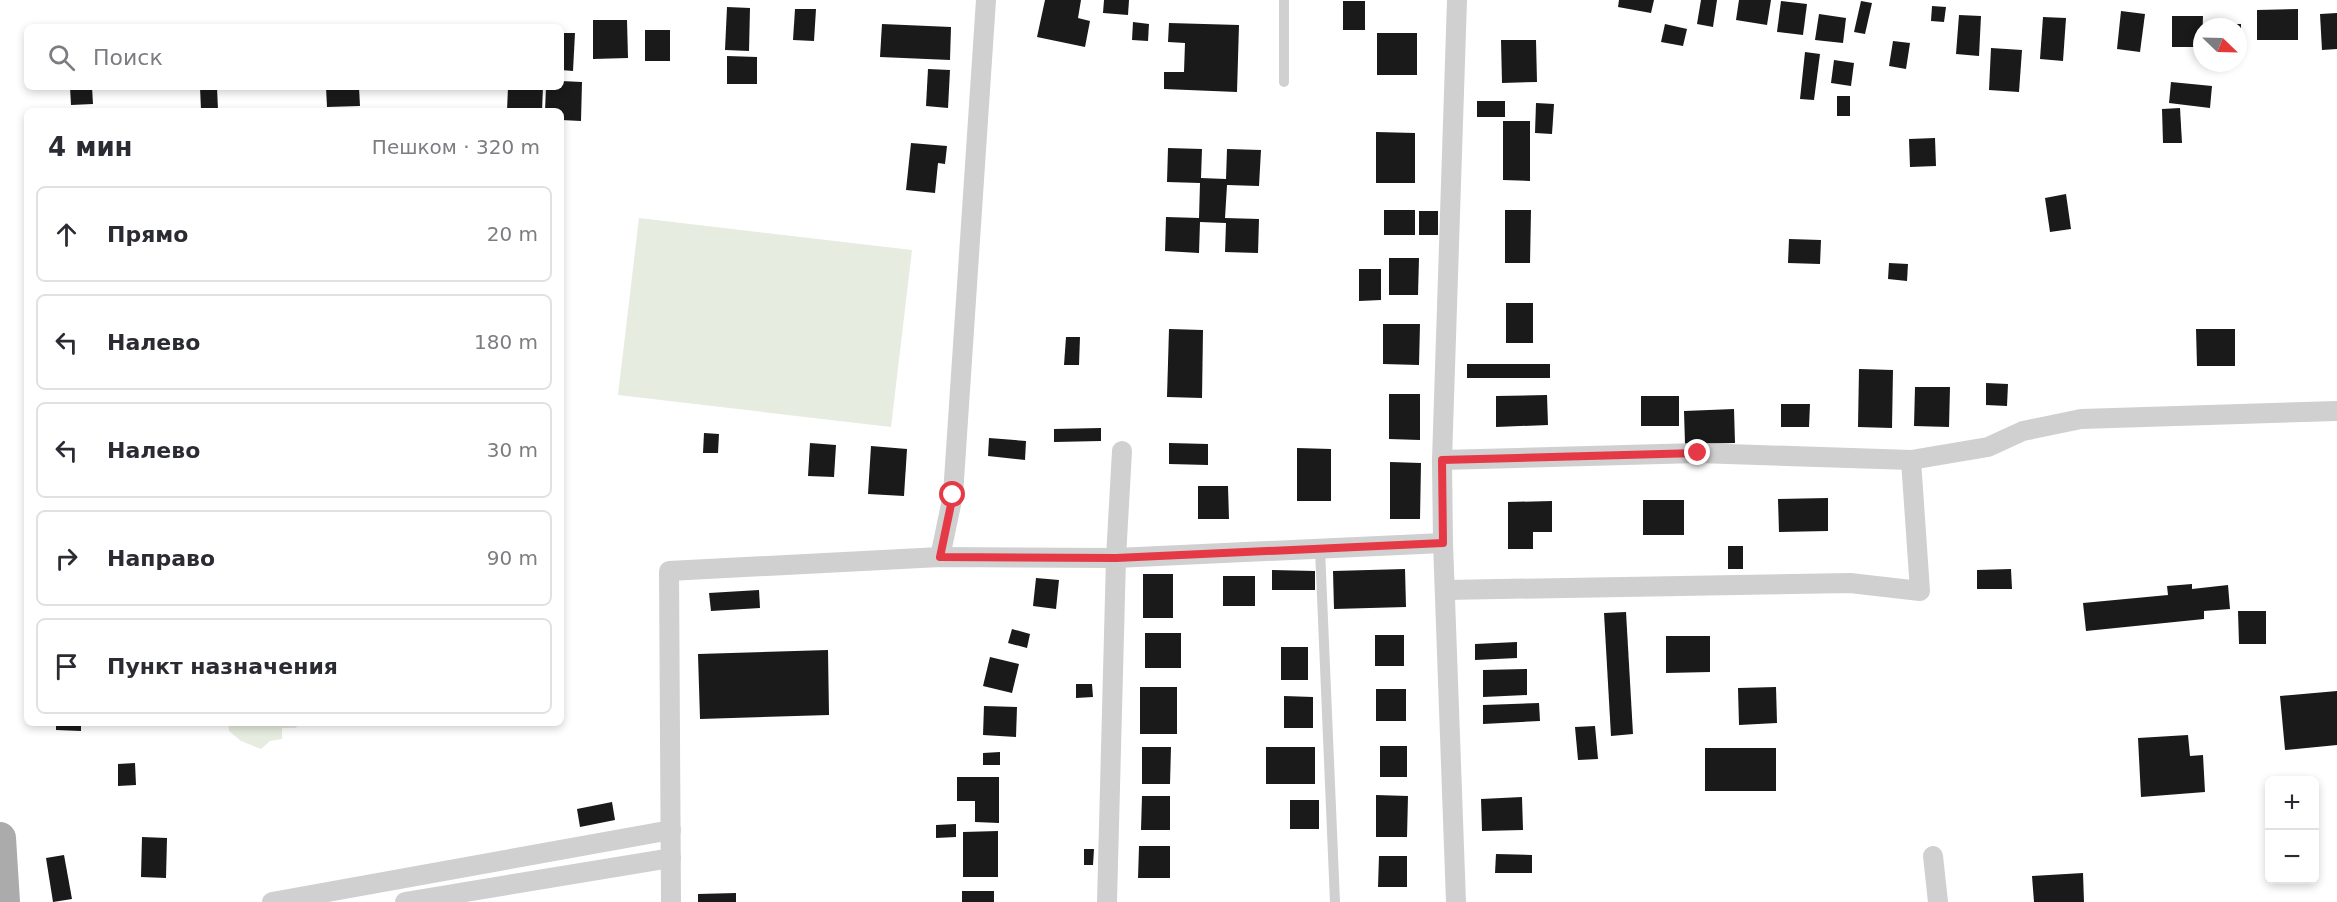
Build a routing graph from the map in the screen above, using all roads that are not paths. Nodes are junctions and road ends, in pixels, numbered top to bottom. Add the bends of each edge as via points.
1 (986, 0) edge
2 (1284, 0) edge
3 (1457, 0) edge
4 (1284, 82) dead end
5 (2337, 411) edge
6 (1122, 451) dead end
7 (1442, 460) junction
8 (1911, 460) junction
9 (1443, 543) junction
10 (1320, 549) junction
11 (940, 557) junction
12 (1116, 558) junction
13 (1444, 590) junction
14 (671, 830) junction
15 (0, 838) edge
16 (1934, 856) dead end
17 (671, 858) junction
18 (4, 902) edge
19 (272, 902) edge
20 (405, 902) edge
21 (671, 902) edge
22 (1107, 902) edge
23 (1335, 902) edge
24 (1456, 902) edge
25 (1938, 902) edge

1 - 11 street via 953,495
2 - 4 lane
3 - 7 street
5 - 8 street via 2081,419 2023,431 1988,447
6 - 12 street
7 - 8 street via 1698,453
7 - 9 street
8 - 13 street via 1920,591 1850,584
9 - 10 street
9 - 13 street
10 - 12 street
10 - 23 lane
11 - 12 street
11 - 14 street via 669,571
12 - 22 street
13 - 24 street
14 - 17 street
14 - 19 street
15 - 18 main road
16 - 25 street
17 - 20 street
17 - 21 street

